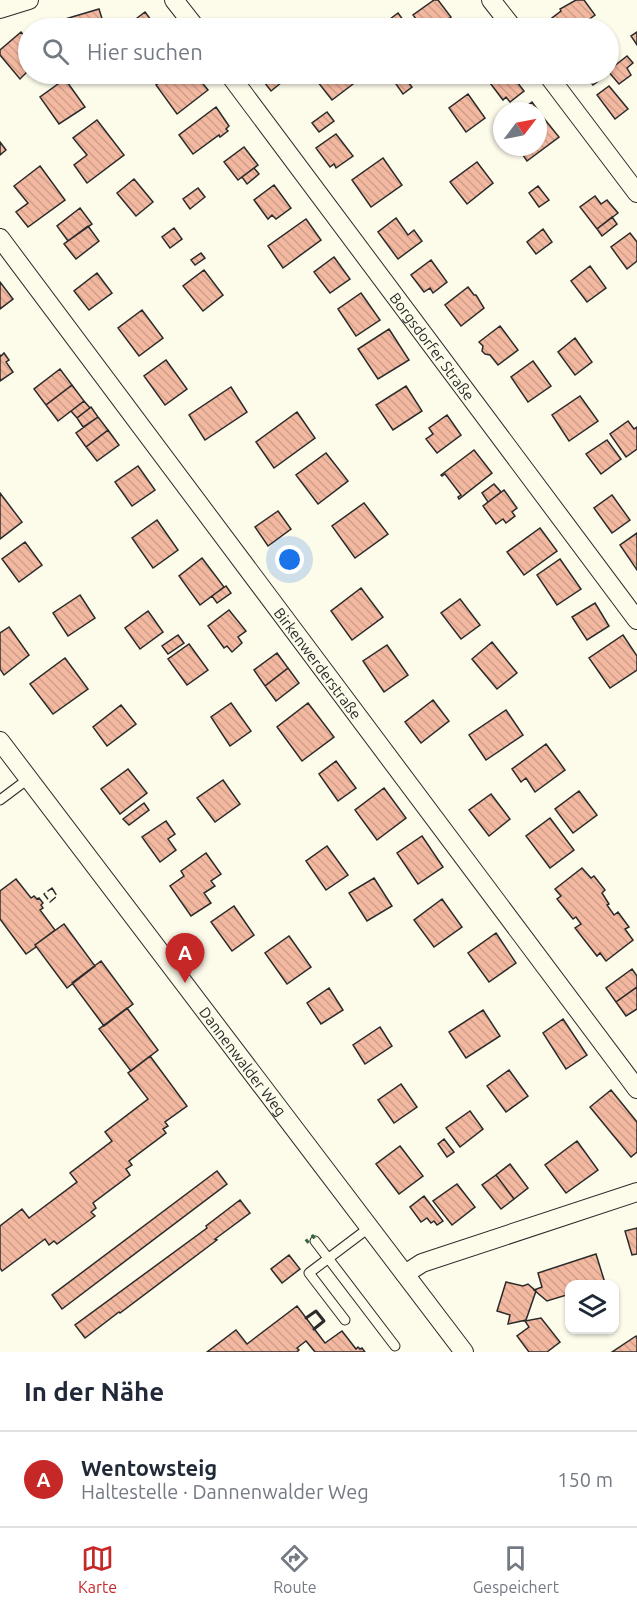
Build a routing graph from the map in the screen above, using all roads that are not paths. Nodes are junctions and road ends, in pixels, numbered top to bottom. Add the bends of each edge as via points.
1 (29, 0) edge
2 (174, 0) edge
3 (491, 0) edge
4 (0, 9) edge
5 (188, 18) edge
6 (505, 18) edge
7 (236, 84) edge
8 (555, 84) edge
9 (637, 193) edge
10 (0, 238) edge
11 (637, 620) edge
12 (0, 741) edge
13 (28, 779) junction
14 (0, 800) edge
15 (637, 1089) edge
16 (637, 1192) edge
17 (370, 1227) junction
18 (315, 1241) dead end
19 (328, 1258) junction
20 (405, 1274) junction
21 (345, 1320) dead end
22 (395, 1346) dead end
23 (464, 1352) edge

1 - 4 street
2 - 5 street
3 - 6 street
7 - 11 street, Borgsdorfer Straße
8 - 9 street
10 - 15 street, Birkenwerderstraße
12 - 13 street, Dannenwalder Weg
13 - 14 lane
13 - 17 street, Dannenwalder Weg
16 - 20 street via 422,1263
17 - 19 lane
17 - 20 street, Dannenwalder Weg
18 - 19 lane
19 - 21 lane via 309,1273
19 - 22 lane
20 - 23 street, Dannenwalder Weg

